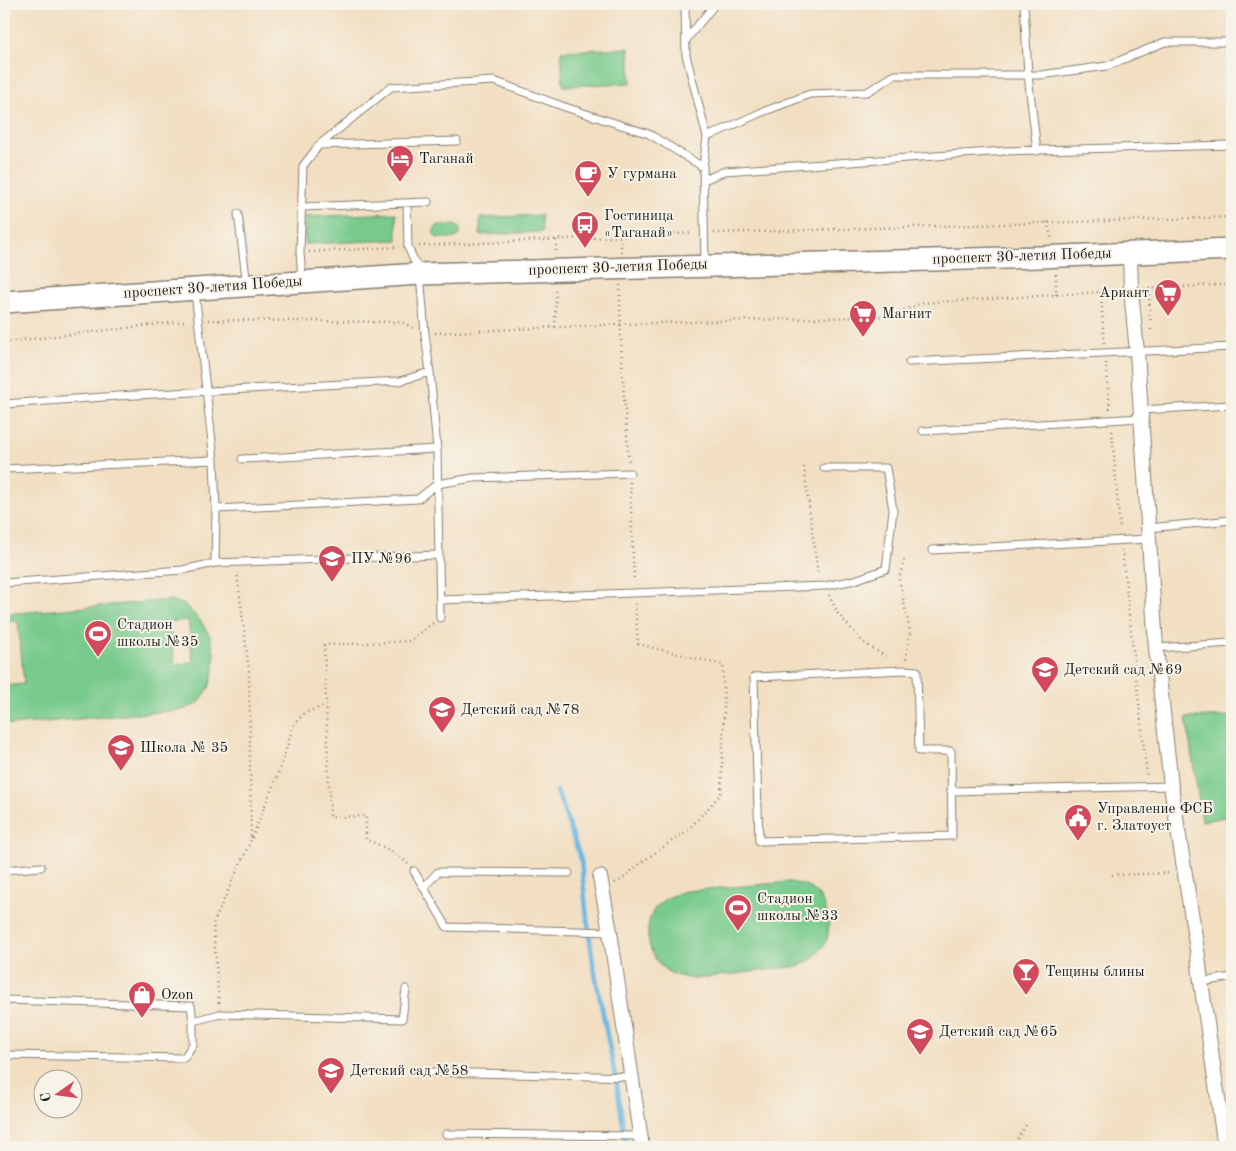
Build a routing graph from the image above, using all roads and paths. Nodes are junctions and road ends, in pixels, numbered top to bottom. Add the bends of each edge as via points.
1 (685, 4) edge
2 (715, 4) edge
3 (1024, 4) edge
4 (686, 40) junction
5 (1232, 42) edge
6 (1028, 75) junction
7 (707, 137) junction
8 (457, 141) dead end
9 (319, 145) junction
10 (1232, 145) edge
11 (1037, 151) junction
12 (703, 167) junction
13 (704, 180) junction
14 (428, 202) dead end
15 (407, 203) junction
16 (302, 207) junction
17 (238, 214) dead end
18 (1232, 217) edge
19 (704, 233) junction
20 (408, 247) junction
21 (1232, 249) edge
22 (300, 252) junction
23 (1130, 254) junction
24 (705, 266) junction
25 (420, 274) junction
26 (302, 282) junction
27 (1232, 284) edge
28 (247, 285) junction
29 (195, 288) junction
30 (1149, 289) junction
31 (1131, 290) junction
32 (4, 302) edge
33 (198, 320) junction
34 (620, 324) junction
35 (425, 334) junction
36 (4, 342) edge
37 (1232, 347) edge
38 (1152, 351) junction
39 (1137, 352) junction
40 (909, 362) dead end
41 (430, 372) junction
42 (206, 392) junction
43 (4, 404) edge
44 (1232, 405) edge
45 (1140, 414) junction
46 (923, 431) dead end
47 (437, 450) junction
48 (242, 459) dead end
49 (214, 460) junction
50 (824, 468) dead end
51 (4, 469) edge
52 (630, 472) junction
53 (437, 484) junction
54 (216, 509) junction
55 (1232, 520) edge
56 (1148, 534) junction
57 (932, 550) dead end
58 (439, 555) junction
59 (904, 560) dead end
60 (215, 563) junction
61 (236, 563) junction
62 (4, 582) edge
63 (635, 593) junction
64 (440, 600) junction
65 (440, 618) joint
66 (1232, 643) edge
67 (1156, 648) junction
68 (904, 670) junction
69 (326, 705) junction
70 (1171, 786) junction
71 (951, 791) junction
72 (251, 840) junction
73 (41, 867) dead end
74 (4, 870) edge
75 (414, 871) joint
76 (1185, 872) junction
77 (569, 873) dead end
78 (1112, 876) dead end
79 (601, 884) joint
80 (424, 887) junction
81 (610, 932) junction
82 (1232, 977) edge
83 (1201, 982) junction
84 (406, 989) dead end
85 (4, 1000) edge
86 (220, 1014) junction
87 (193, 1021) junction
88 (4, 1056) edge
89 (432, 1072) dead end
90 (632, 1076) junction
91 (1226, 1112) edge
92 (1028, 1122) dead end
93 (446, 1134) dead end
94 (641, 1142) edge
95 (1012, 1147) edge
96 (1226, 1147) edge

1 - 4 lane
2 - 4 lane
3 - 6 lane
4 - 7 lane via 686,55
5 - 6 lane via 1165,42 1107,66
6 - 7 lane via 895,75 867,92 810,94
6 - 11 lane
7 - 12 lane
8 - 9 lane
9 - 12 lane via 391,87 494,81 649,134
9 - 16 lane via 304,166
10 - 11 lane
11 - 13 lane via 725,171
12 - 13 lane
13 - 19 lane
14 - 15 lane
15 - 16 lane
15 - 20 lane
16 - 22 lane
17 - 28 lane
18 - 19 path
19 - 20 path
19 - 24 lane
20 - 22 path
20 - 25 lane
21 - 23 main road, проспект 30-летия Победы
22 - 26 lane
23 - 24 main road, проспект 30-летия Победы
23 - 31 street
24 - 25 main road, проспект 30-летия Победы
25 - 26 main road, проспект 30-летия Победы
25 - 35 lane
26 - 28 main road, проспект 30-летия Победы
27 - 30 path
28 - 29 main road, проспект 30-летия Победы
29 - 32 main road, проспект 30-летия Победы
29 - 33 lane
30 - 31 path
30 - 38 path
31 - 34 path via 922,303 888,316
31 - 39 street
33 - 35 path via 402,322
33 - 36 path
33 - 42 lane
34 - 35 path
34 - 52 path
35 - 41 lane
37 - 38 lane
38 - 39 lane
39 - 40 lane
39 - 45 street
41 - 42 lane via 400,381
41 - 47 lane
42 - 43 lane
42 - 49 lane
44 - 45 lane
45 - 46 lane
45 - 56 street
47 - 48 lane
47 - 53 lane
49 - 51 lane
49 - 54 lane
50 - 63 lane via 886,468 894,510 886,569 825,586
52 - 53 lane via 473,478
52 - 63 path
53 - 54 lane via 418,499
53 - 58 lane
54 - 60 lane
55 - 56 lane
56 - 57 lane
56 - 67 street
58 - 61 lane
58 - 64 lane
59 - 68 path via 899,579 910,632
60 - 61 lane
60 - 62 lane via 182,570
61 - 72 path via 249,671
63 - 64 lane
63 - 79 path via 638,644 723,666 721,794 689,830 621,880
64 - 65 lane
65 - 69 path via 410,641 324,645
66 - 67 lane
67 - 70 street
68 - 71 lane via 918,671 919,751 950,751
68 - 71 lane via 754,677 759,841 952,836
69 - 72 path via 304,713 293,726
69 - 75 path via 330,817 366,816 366,840 380,844 403,859
70 - 71 lane
70 - 76 street
72 - 86 path via 213,924
73 - 74 lane
75 - 80 lane
76 - 78 path
76 - 83 street
77 - 80 lane via 438,872
79 - 81 street
80 - 81 lane via 447,927
81 - 90 street
82 - 83 lane
83 - 91 street
84 - 86 lane via 402,1019
85 - 87 lane via 191,1006
86 - 87 lane
87 - 88 lane via 193,1044 184,1058
89 - 90 lane
90 - 94 street
91 - 96 street
92 - 95 path
93 - 94 lane

